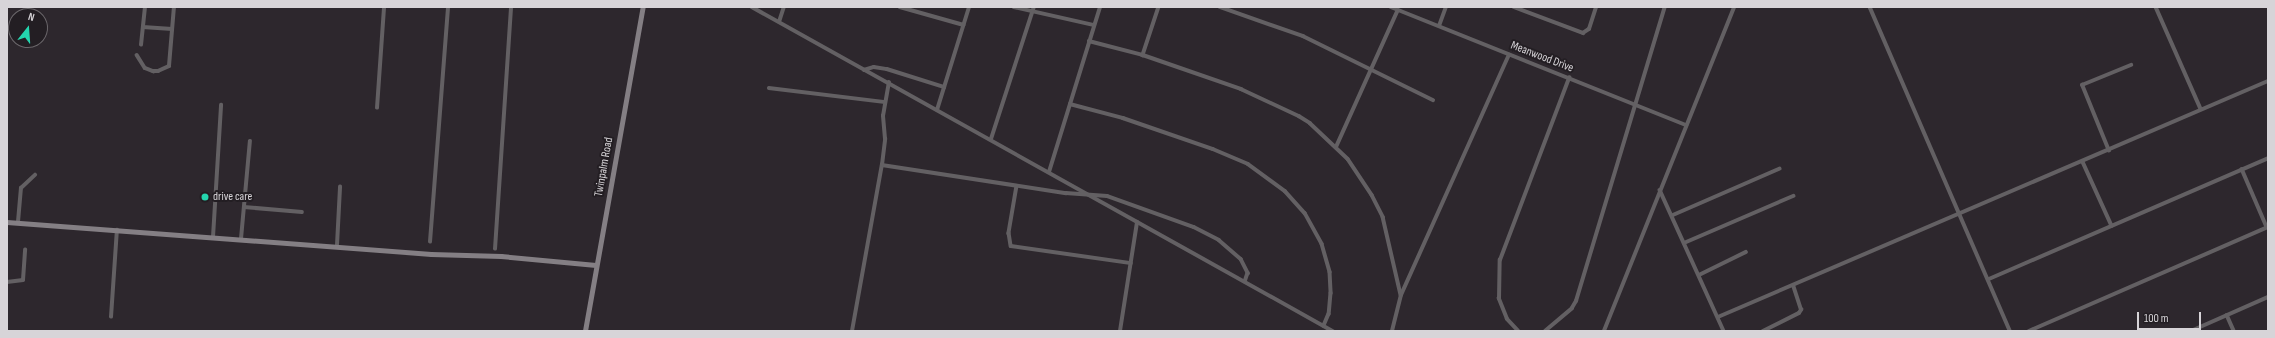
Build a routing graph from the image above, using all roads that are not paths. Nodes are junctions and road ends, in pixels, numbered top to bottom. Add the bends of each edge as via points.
1 (174, 7) edge
2 (384, 7) edge
3 (448, 7) edge
4 (511, 7) edge
5 (643, 7) edge
6 (752, 7) edge
7 (784, 7) edge
8 (900, 7) edge
9 (969, 7) edge
10 (1014, 7) edge
11 (1034, 7) edge
12 (1100, 7) edge
13 (1159, 7) edge
14 (1220, 7) edge
15 (1391, 7) edge
16 (1446, 7) edge
17 (1514, 7) edge
18 (1596, 7) edge
19 (1665, 7) edge
20 (1734, 7) edge
21 (1870, 7) edge
22 (2156, 7) edge
23 (145, 8) dead end
24 (1398, 10) junction
25 (1033, 12) junction
26 (779, 22) junction
27 (964, 24) junction
28 (1094, 25) junction
29 (1439, 26) junction
30 (143, 27) junction
31 (172, 29) junction
32 (1089, 41) junction
33 (141, 45) dead end
34 (137, 55) dead end
35 (1143, 55) junction
36 (1509, 55) junction
37 (2131, 65) dead end
38 (864, 70) junction
39 (1371, 70) junction
40 (1569, 78) junction
41 (2268, 81) edge
42 (889, 83) junction
43 (944, 87) junction
44 (769, 88) dead end
45 (1433, 100) dead end
46 (885, 102) junction
47 (1070, 104) junction
48 (1635, 104) junction
49 (221, 105) dead end
50 (377, 108) dead end
51 (937, 110) junction
52 (2201, 110) junction
53 (1686, 125) junction
54 (992, 139) junction
55 (250, 141) dead end
56 (1336, 147) junction
57 (2109, 151) junction
58 (2268, 158) edge
59 (2083, 162) junction
60 (882, 165) junction
61 (1779, 168) dead end
62 (2242, 169) junction
63 (1049, 172) junction
64 (34, 175) dead end
65 (1017, 186) junction
66 (340, 188) dead end
67 (1660, 190) junction
68 (1087, 194) junction
69 (1793, 196) dead end
70 (244, 207) junction
71 (302, 212) dead end
72 (1960, 213) junction
73 (1673, 215) junction
74 (7, 222) edge
75 (18, 222) junction
76 (1137, 222) junction
77 (2112, 226) junction
78 (2267, 227) edge
79 (117, 230) junction
80 (213, 237) junction
81 (242, 239) junction
82 (430, 242) dead end
83 (1684, 243) junction
84 (337, 245) junction
85 (495, 249) dead end
86 (25, 250) dead end
87 (1746, 252) dead end
88 (1131, 263) junction
89 (596, 266) junction
90 (1699, 275) junction
91 (1989, 279) junction
92 (7, 282) edge
93 (1245, 282) junction
94 (1793, 286) junction
95 (1401, 295) junction
96 (2268, 297) edge
97 (2227, 315) junction
98 (112, 317) dead end
99 (1718, 317) junction
100 (1324, 326) junction
101 (584, 331) edge
102 (852, 331) edge
103 (1120, 331) edge
104 (1333, 331) edge
105 (1392, 331) edge
106 (1518, 331) edge
107 (1545, 331) edge
108 (1604, 331) edge
109 (1724, 331) edge
110 (1763, 331) edge
111 (2010, 331) edge
112 (2029, 331) edge
113 (2191, 331) edge
114 (2234, 331) edge

1 - 31 street
2 - 50 street
3 - 82 street
4 - 85 street
5 - 89 main road, Twinpalm Road
6 - 26 street
7 - 26 street
8 - 27 street
9 - 27 street
10 - 25 street
11 - 25 street
12 - 28 street
13 - 35 street
14 - 39 street via 1303,36
15 - 24 street, Meanwood Drive
16 - 29 street
17 - 18 street via 1583,33 1589,29
19 - 48 street
20 - 53 street
21 - 72 street
22 - 52 street
23 - 30 street
24 - 29 street, Meanwood Drive
24 - 39 street
25 - 28 street
25 - 54 street
26 - 38 street
27 - 43 street
28 - 32 street
29 - 36 street, Meanwood Drive
30 - 31 street
30 - 33 street
31 - 34 street via 169,66 158,71 145,68
32 - 35 street
32 - 47 street
35 - 56 street via 1270,101 1310,123
36 - 40 street, Meanwood Drive
36 - 95 street
37 - 57 street via 2082,85
38 - 42 street
38 - 43 street via 874,67 886,69
39 - 45 street
39 - 56 street
40 - 48 street, Meanwood Drive
40 - 106 street via 1500,260 1499,298 1507,320
41 - 52 street
42 - 46 street
42 - 51 street
43 - 51 street
44 - 46 street
46 - 60 street
47 - 63 street
47 - 100 street via 1123,118 1219,151 1264,173 1286,191 1305,214 1322,244 1330,272 1329,314
48 - 53 street, Meanwood Drive
48 - 107 street via 1576,300 1572,308
49 - 80 street
51 - 54 street
52 - 57 street
53 - 67 street
54 - 63 street
55 - 70 street
56 - 95 street via 1358,173 1383,217
57 - 59 street
58 - 62 street
59 - 72 street
59 - 77 street
60 - 65 street
60 - 102 street
61 - 73 street
62 - 77 street
62 - 78 street
63 - 68 street
64 - 75 street via 21,188
65 - 68 street
65 - 88 street via 1009,233 1011,246
66 - 84 street
67 - 73 street
67 - 108 street
68 - 76 street
68 - 93 street via 1107,196 1194,227 1213,237 1241,259 1247,270
69 - 83 street
70 - 71 street
70 - 81 street
72 - 91 street
72 - 94 street
73 - 83 street
74 - 75 main road
75 - 79 main road
76 - 88 street
76 - 93 street
77 - 91 street
78 - 112 street
79 - 80 main road
79 - 98 street
80 - 81 main road
81 - 84 main road
83 - 90 street
84 - 89 main road
86 - 92 street via 23,280
87 - 90 street
88 - 103 street
89 - 101 main road, Twinpalm Road
90 - 99 street
91 - 111 street
93 - 100 street
94 - 99 street
94 - 110 street via 1802,310
95 - 105 street
96 - 97 street
97 - 113 street
97 - 114 street
99 - 109 street
100 - 104 street

